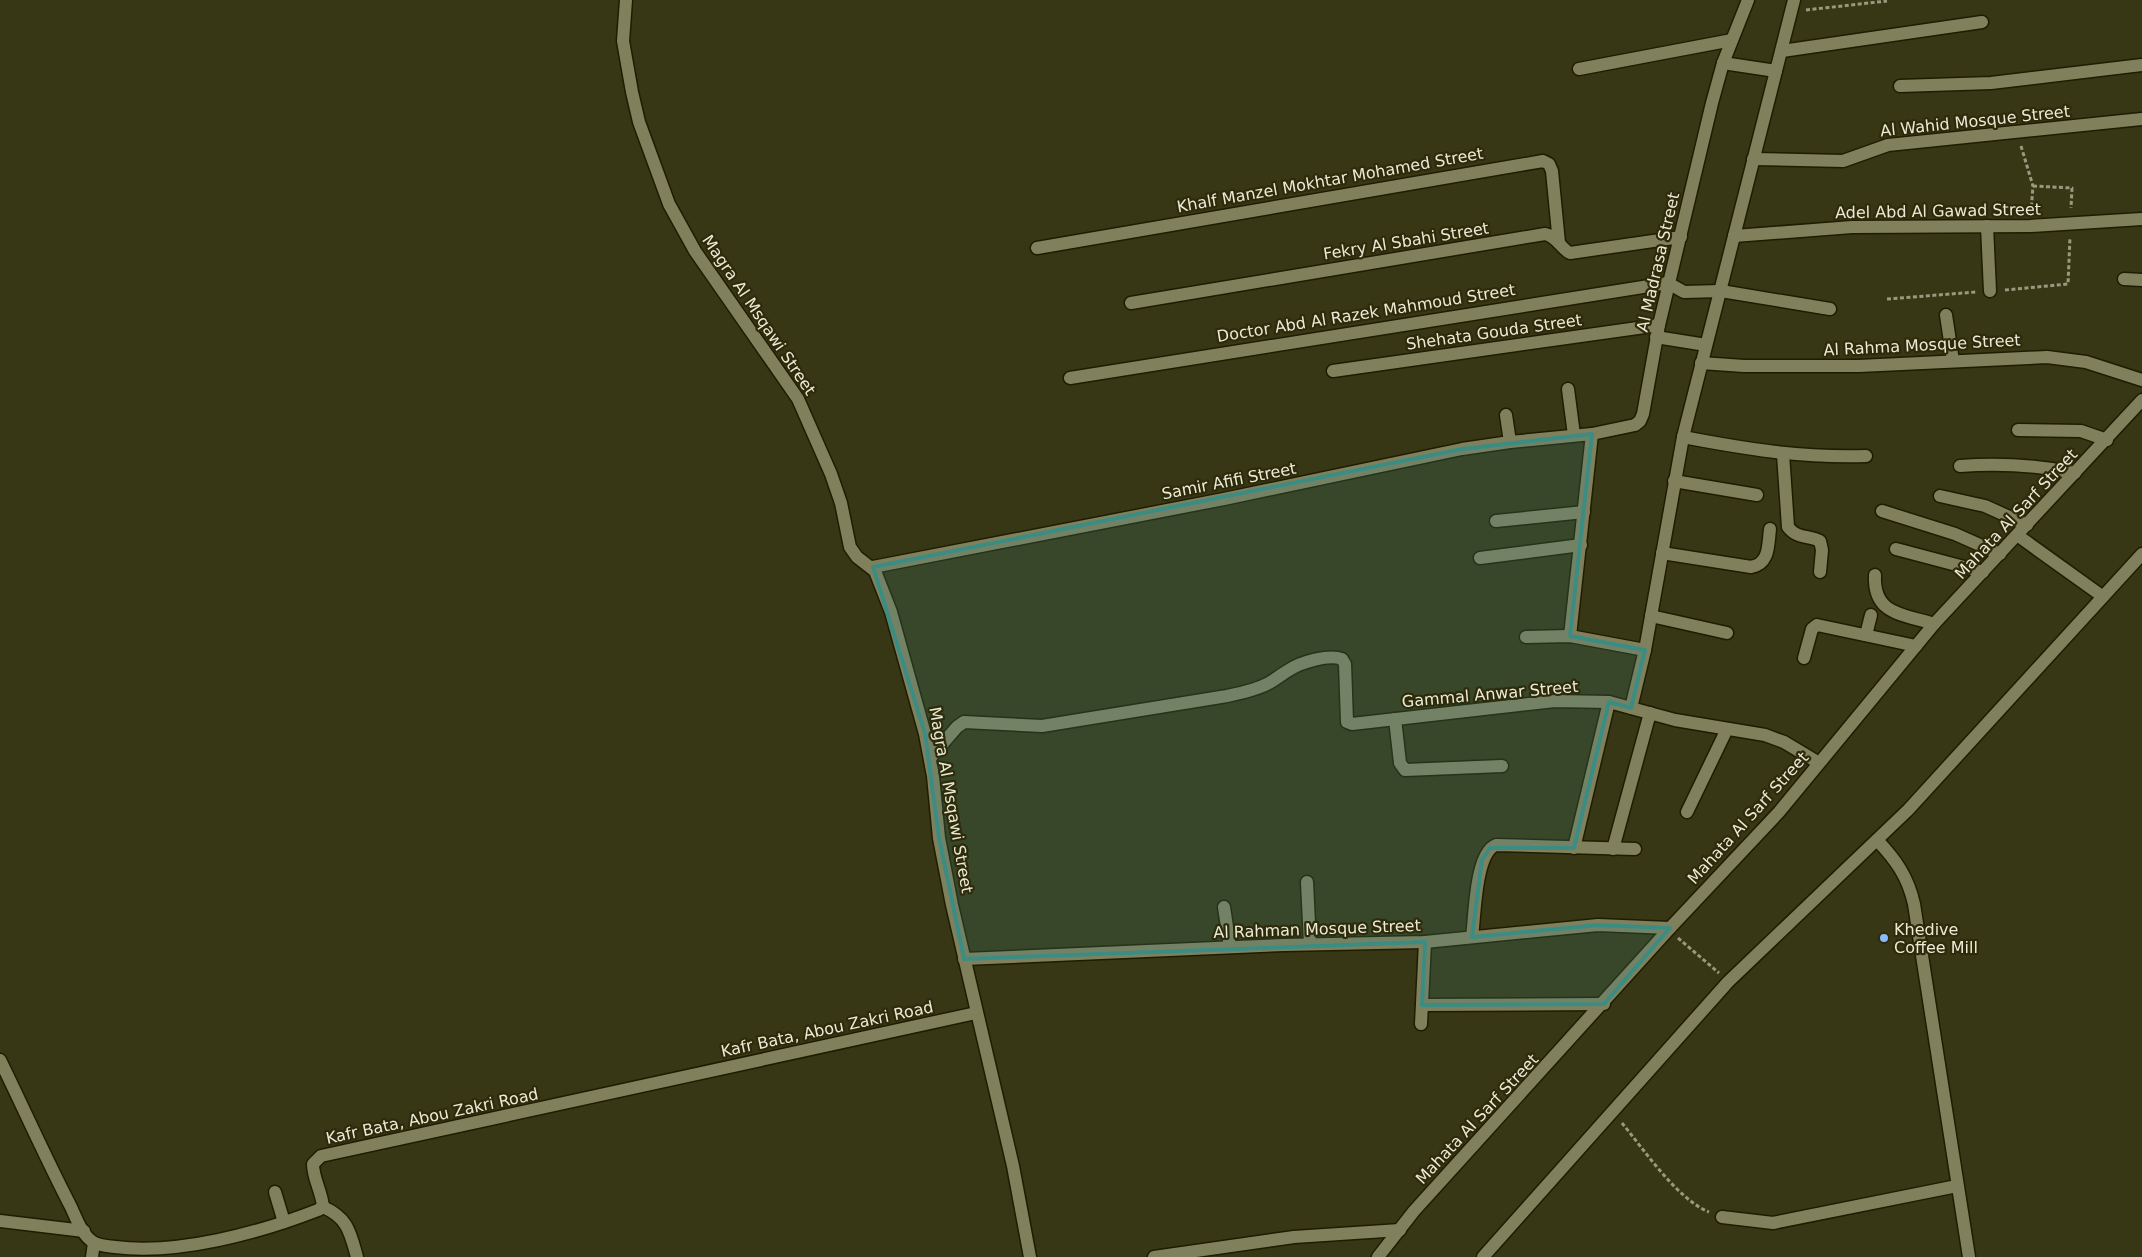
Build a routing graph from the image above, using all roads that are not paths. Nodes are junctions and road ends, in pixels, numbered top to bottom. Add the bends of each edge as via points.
1 (626, 0) edge
2 (1748, 0) edge
3 (1792, 6) edge
4 (1982, 22) dead end
5 (1732, 40) junction
6 (1782, 51) junction
7 (1723, 63) junction
8 (2142, 65) edge
9 (1579, 69) dead end
10 (1776, 71) junction
11 (1900, 86) dead end
12 (2142, 119) edge
13 (1753, 159) junction
14 (2142, 219) edge
15 (1987, 226) junction
16 (1734, 236) junction
17 (1681, 237) junction
18 (1559, 243) junction
19 (1037, 248) dead end
20 (2124, 279) dead end
21 (2142, 280) edge
22 (1668, 283) junction
23 (1721, 291) junction
24 (1990, 291) road end
25 (1131, 302) dead end
26 (1830, 309) dead end
27 (1946, 314) dead end
28 (1658, 331) junction
29 (1706, 345) junction
30 (1953, 361) junction
31 (1701, 363) junction
32 (1333, 371) dead end
33 (1070, 378) dead end
34 (2142, 380) edge
35 (1568, 388) dead end
36 (2142, 400) edge
37 (1506, 415) dead end
38 (2018, 430) dead end
39 (1592, 434) junction
40 (1574, 435) junction
41 (1683, 437) junction
42 (2107, 440) junction
43 (1510, 442) junction
44 (1783, 454) junction
45 (1866, 456) dead end
46 (1960, 466) dead end
47 (2075, 473) junction
48 (1674, 481) junction
49 (1757, 496) dead end
50 (1940, 496) dead end
51 (1882, 511) dead end
52 (1584, 512) junction
53 (1496, 521) dead end
54 (2026, 524) junction
55 (1770, 529) dead end
56 (2017, 535) junction
57 (1581, 545) junction
58 (1896, 548) dead end
59 (1662, 553) junction
60 (2000, 554) junction
61 (2142, 554) edge
62 (1480, 558) dead end
63 (873, 567) junction
64 (1820, 572) dead end
65 (1983, 572) junction
66 (1875, 575) dead end
67 (2102, 596) junction
68 (1870, 614) dead end
69 (1651, 616) junction
70 (1934, 624) junction
71 (1727, 633) dead end
72 (1866, 635) junction
73 (1570, 636) junction
74 (1526, 637) dead end
75 (1916, 646) junction
76 (1645, 650) junction
77 (1804, 658) dead end
78 (1609, 702) junction
79 (1631, 708) junction
80 (1650, 713) junction
81 (1395, 719) junction
82 (1727, 729) junction
83 (930, 758) junction
84 (1819, 763) junction
85 (1502, 766) dead end
86 (1687, 812) dead end
87 (1877, 840) junction
88 (1574, 848) junction
89 (1613, 849) junction
90 (1635, 849) dead end
91 (1307, 882) dead end
92 (1224, 906) dead end
93 (1670, 928) junction
94 (1472, 937) junction
95 (1425, 942) junction
96 (1310, 944) junction
97 (1230, 948) junction
98 (964, 959) junction
99 (1604, 1004) junction
100 (1422, 1005) junction
101 (976, 1013) junction
102 (1421, 1024) dead end
103 (0, 1060) edge
104 (1957, 1186) junction
105 (275, 1192) dead end
106 (322, 1207) junction
107 (1722, 1217) road end
108 (0, 1221) edge
109 (284, 1222) junction
110 (1400, 1230) junction
111 (84, 1231) junction
112 (94, 1242) junction
113 (1030, 1254) edge
114 (92, 1257) edge
115 (357, 1257) edge
116 (1154, 1257) edge
117 (1378, 1257) edge
118 (1483, 1257) edge
119 (1969, 1257) edge

1 - 63 street, Magra Al Msqawi Street via 623,41 632,92 639,122 669,204 695,251 798,399 831,474 850,547 857,557
2 - 5 street, Al Madrasa Street
3 - 6 street
4 - 6 street
5 - 7 street, Al Madrasa Street
5 - 9 street
6 - 10 street
7 - 10 street
7 - 17 street, Al Madrasa Street
8 - 11 street via 1991,83
10 - 13 street
12 - 13 street, Al Wahid Mosque Street via 1888,145 1843,160
13 - 16 street
14 - 15 street, Adel Abd Al Gawad Street
15 - 16 street, Adel Abd Al Gawad Street via 1852,227
15 - 24 street
16 - 23 street
17 - 18 street, Fekry Al Sbahi Street via 1570,253
17 - 22 street, Al Madrasa Street
18 - 19 street, Khalf Manzel Mokhtar Mohamed Street via 1552,171 1550,164 1543,161
18 - 25 street, Fekry Al Sbahi Street via 1545,234
20 - 21 street
22 - 23 street via 1684,292
22 - 28 street, Al Madrasa Street
22 - 33 street, Doctor Abd Al Razek Mahmoud Street
23 - 26 street
23 - 29 street
27 - 30 street
28 - 29 street, Shehata Gouda Street
28 - 32 street, Shehata Gouda Street
28 - 39 street, Al Madrasa Street via 1640,421 1628,427
29 - 31 street
30 - 31 street, Al Rahma Mosque Street via 1851,366
30 - 34 street, Al Rahma Mosque Street via 2066,358
31 - 41 street
35 - 40 street
36 - 42 street, Mahata Al Sarf Street
37 - 43 street
38 - 42 street via 2081,432
39 - 40 street, Samir Afifi Street
39 - 52 street
40 - 43 street, Samir Afifi Street
41 - 44 street
41 - 48 street
42 - 47 street, Mahata Al Sarf Street
43 - 63 street, Samir Afifi Street
44 - 45 street
44 - 64 street via 1788,527 1800,537 1817,539 1822,545
46 - 47 street via 1998,463 2037,465
47 - 54 street, Mahata Al Sarf Street
48 - 49 street
48 - 59 street
50 - 54 street via 1985,506
51 - 60 street via 1955,534
52 - 53 street
52 - 57 street
54 - 56 street, Mahata Al Sarf Street
55 - 59 street via 1766,558 1757,566
56 - 60 street, Mahata Al Sarf Street
56 - 67 street
57 - 62 street
57 - 73 street
58 - 65 street
59 - 69 street
60 - 65 street, Mahata Al Sarf Street
61 - 67 street
63 - 83 street, Magra Al Msqawi Street via 891,612 919,707
65 - 70 street, Mahata Al Sarf Street
66 - 70 street via 1876,593 1887,609
67 - 87 street via 1928,789
68 - 72 street
69 - 71 street
69 - 76 street
70 - 75 street, Mahata Al Sarf Street
72 - 75 street
72 - 77 street via 1821,625 1812,629
73 - 74 street
73 - 76 street
75 - 84 street, Mahata Al Sarf Street
76 - 79 street
78 - 79 street, Gammal Anwar Street
78 - 81 street, Gammal Anwar Street via 1571,700
78 - 88 street
79 - 80 street, Gammal Anwar Street
80 - 82 street, Gammal Anwar Street
80 - 89 street
81 - 83 street, Gammal Anwar Street via 1347,722 1344,664 1337,657 1303,664 1252,690 1227,696 1042,726 964,722
81 - 85 street via 1400,764 1405,770
82 - 84 street, Gammal Anwar Street via 1765,735 1784,742
82 - 86 street
83 - 98 street, Magra Al Msqawi Street via 939,838
84 - 93 street, Mahata Al Sarf Street via 1779,812
87 - 104 street via 1900,865 1914,904
87 - 118 street via 1728,982
88 - 89 street
88 - 94 street via 1490,848 1482,860
89 - 90 street
91 - 96 street
92 - 97 street
93 - 94 street, Al Rahman Mosque Street via 1598,925
93 - 99 street, Mahata Al Sarf Street
94 - 95 street, Al Rahman Mosque Street
95 - 96 street, Al Rahman Mosque Street
95 - 100 street
96 - 97 street, Al Rahman Mosque Street
97 - 98 street, Al Rahman Mosque Street
98 - 101 street, Magra Al Msqawi Street
99 - 100 street
99 - 110 street, Mahata Al Sarf Street
100 - 102 street
101 - 106 street, Kafr Bata, Abou Zakri Road via 321,1156 315,1160 313,1170
101 - 113 street, Magra Al Msqawi Street via 1014,1166
103 - 111 street
104 - 107 street via 1774,1223
104 - 119 street
105 - 109 street
106 - 109 street
106 - 115 street via 342,1218
108 - 111 street
109 - 112 street via 173,1248 135,1250
110 - 116 street via 1294,1237
110 - 117 street, Mahata Al Sarf Street
111 - 112 street
112 - 114 street

